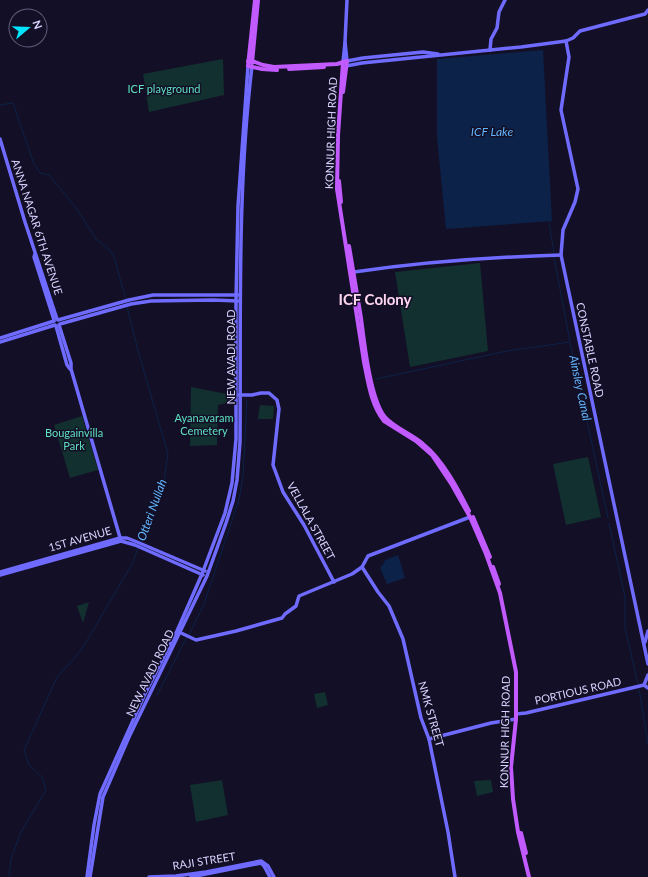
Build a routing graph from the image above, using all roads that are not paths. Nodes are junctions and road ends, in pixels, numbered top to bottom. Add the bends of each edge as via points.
1 (255, 0) edge
2 (258, 0) edge
3 (346, 0) edge
4 (505, 0) edge
5 (648, 10) edge
6 (566, 41) junction
7 (490, 50) junction
8 (250, 64) junction
9 (345, 64) junction
10 (0, 139) edge
11 (561, 255) junction
12 (354, 272) junction
13 (236, 296) junction
14 (241, 296) junction
15 (212, 298) junction
16 (236, 301) junction
17 (241, 301) junction
18 (57, 322) junction
19 (0, 338) edge
20 (0, 342) edge
21 (238, 396) junction
22 (470, 517) junction
23 (120, 539) junction
24 (362, 567) junction
25 (203, 572) junction
26 (0, 573) edge
27 (207, 574) junction
28 (334, 582) junction
29 (500, 593) junction
30 (648, 631) edge
31 (179, 632) junction
32 (644, 643) junction
33 (648, 664) edge
34 (648, 674) edge
35 (644, 685) junction
36 (648, 688) edge
37 (516, 714) junction
38 (516, 719) junction
39 (429, 739) junction
40 (261, 862) junction
41 (88, 877) edge
42 (149, 877) edge
43 (191, 877) edge
44 (270, 877) edge
45 (274, 877) edge
46 (455, 877) edge
47 (530, 877) edge

1 - 8 main road, NEW AVADI ROAD
2 - 8 main road, NEW AVADI ROAD
3 - 9 street, KONNUR HIGH ROAD
4 - 7 street via 499,12
5 - 6 street via 645,14 580,31
6 - 7 street
6 - 11 street, CONSTABLE ROAD via 569,57 561,110 578,189 563,230
7 - 9 street via 447,55 423,52 363,58
8 - 9 main road via 274,67
8 - 13 street, NEW AVADI ROAD via 238,206
8 - 14 street, NEW AVADI ROAD via 241,207
9 - 12 main road via 339,181
9 - 22 main road, KONNUR HIGH ROAD via 338,135 337,189 364,362 376,409 384,421 416,441 432,455
10 - 18 street, ANNA NAGAR 6TH AVENUE via 34,257
11 - 12 street via 398,266
11 - 32 street, CONSTABLE ROAD
12 - 29 main road via 367,358 380,409 388,420 423,443 455,484 486,546
13 - 14 street
13 - 15 street
13 - 16 street, NEW AVADI ROAD
14 - 17 street, NEW AVADI ROAD
15 - 16 street
15 - 18 street via 151,301
15 - 18 street via 153,295
16 - 17 street
16 - 21 street, NEW AVADI ROAD
17 - 21 street, NEW AVADI ROAD
18 - 19 street
18 - 20 street
18 - 23 street via 71,363
21 - 25 street, NEW AVADI ROAD via 232,483 225,513
21 - 27 street, NEW AVADI ROAD via 240,442 237,480 226,523
21 - 28 street, VELLALA STREET via 269,393 277,400 279,418 273,465 283,492 304,525
22 - 24 street via 368,556
22 - 29 main road, KONNUR HIGH ROAD
23 - 25 street, 1ST AVENUE via 127,538
23 - 26 street, 1ST AVENUE
24 - 28 street
24 - 39 street, NMK STREET via 389,606 403,639 420,718
25 - 27 street, 1ST AVENUE
25 - 41 street, NEW AVADI ROAD via 100,794
27 - 31 street, NEW AVADI ROAD
28 - 31 street via 299,596 296,606 282,618 196,640
29 - 37 main road, KONNUR HIGH ROAD via 516,672
30 - 32 street
31 - 41 street, NEW AVADI ROAD via 103,797
32 - 33 street, CONSTABLE ROAD
34 - 35 street
35 - 36 street
35 - 37 street, PORTIOUS ROAD
37 - 38 main road, KONNUR HIGH ROAD
38 - 39 street
38 - 47 main road, KONNUR HIGH ROAD via 511,768 513,800 518,832
39 - 46 street, NMK STREET
40 - 42 street, RAJI STREET via 206,872
40 - 43 street, RAJI STREET
40 - 44 street
40 - 45 street via 268,866

